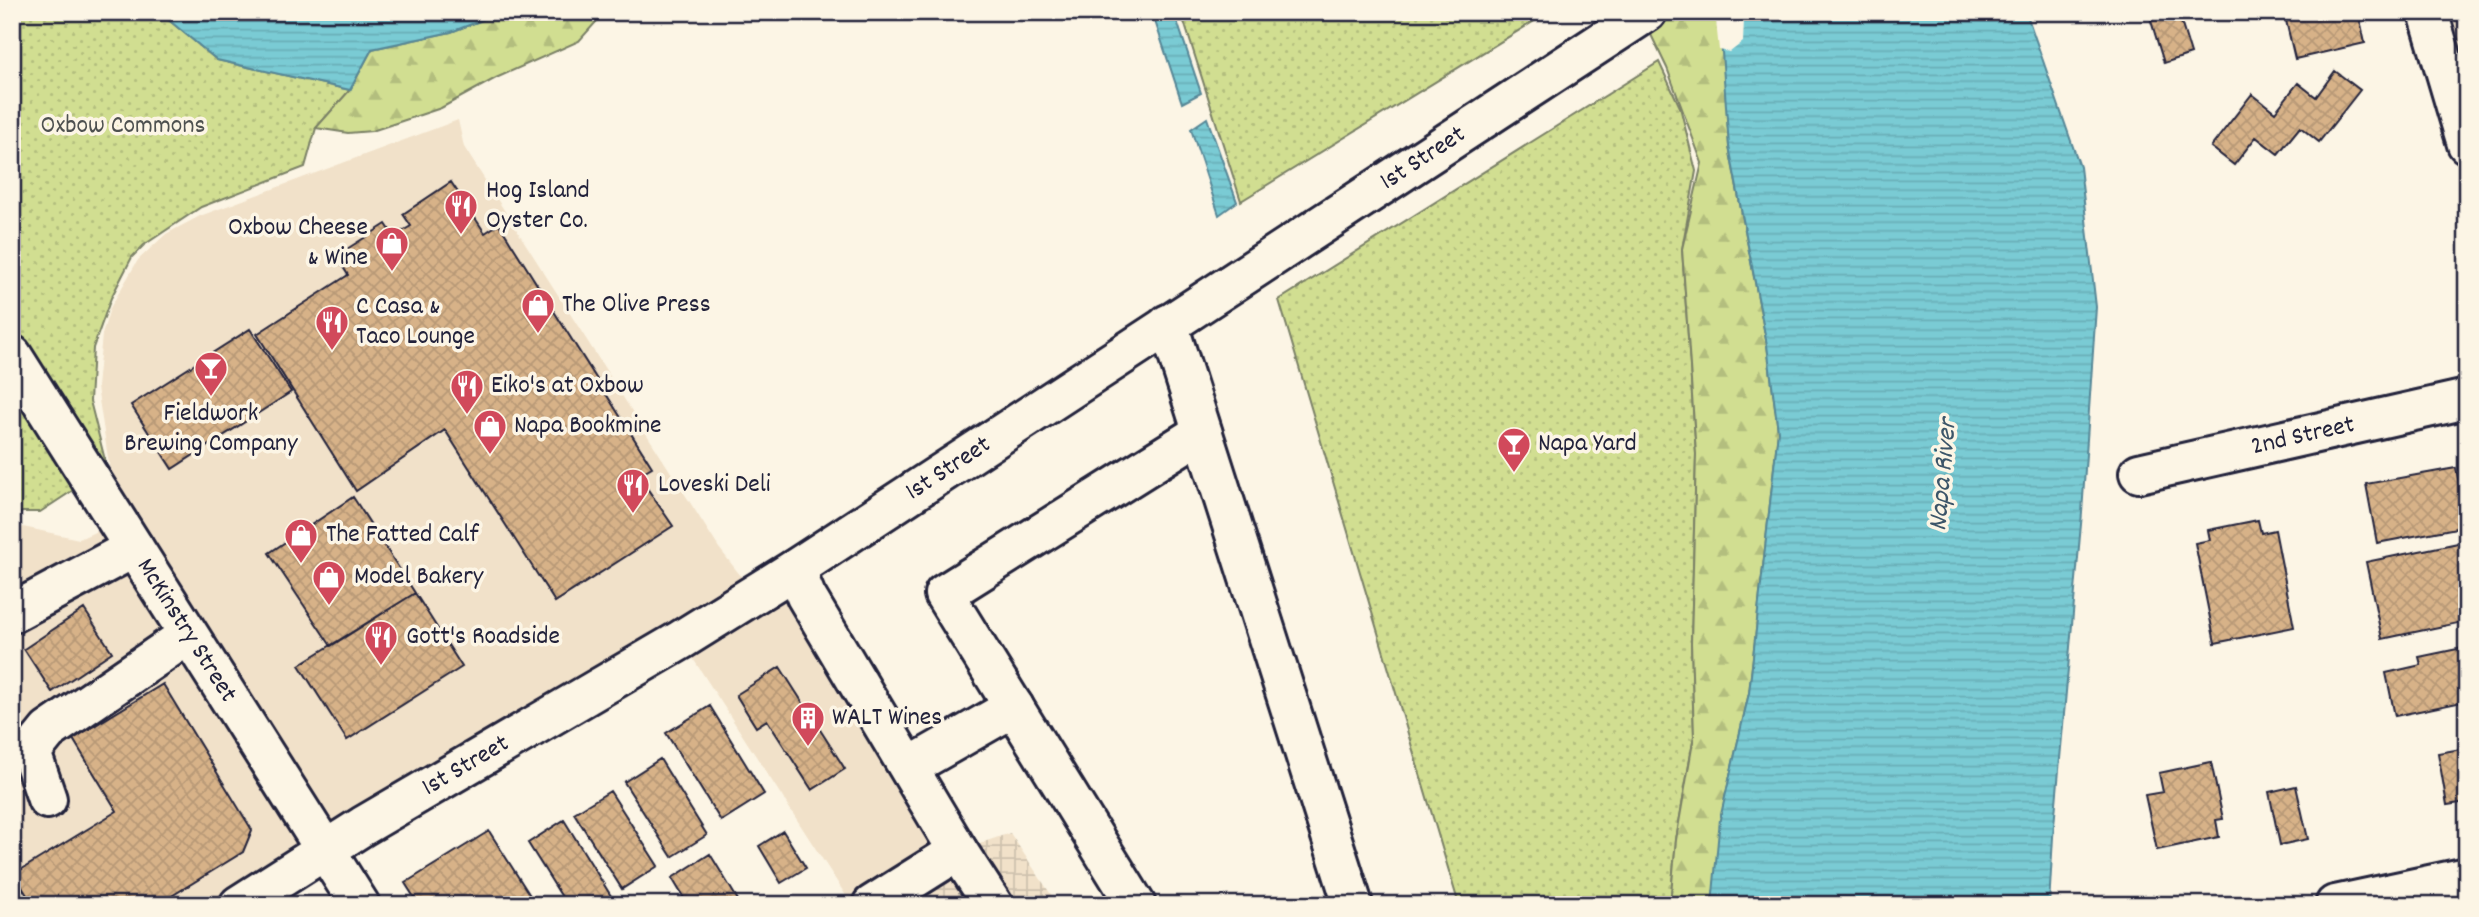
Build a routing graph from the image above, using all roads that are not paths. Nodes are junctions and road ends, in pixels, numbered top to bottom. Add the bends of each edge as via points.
1 (1647, 12) edge
2 (2428, 12) edge
3 (2467, 144) edge
4 (1168, 324) junction
5 (12, 355) edge
6 (2467, 399) edge
7 (1202, 432) junction
8 (2138, 473) dead end
9 (134, 548) junction
10 (795, 569) junction
11 (12, 613) edge
12 (188, 635) junction
13 (1014, 707) junction
14 (909, 767) junction
15 (47, 799) dead end
16 (326, 851) junction
17 (958, 851) junction
18 (2467, 877) edge
19 (239, 905) edge
20 (360, 905) edge
21 (872, 905) edge
22 (993, 905) edge
23 (1136, 905) edge
24 (1353, 905) edge
25 (2335, 905) edge

1 - 4 street, 1st Street
2 - 3 street
4 - 7 street
4 - 10 street, 1st Street
5 - 9 street, McKinstry Street
6 - 8 street, 2nd Street
7 - 13 street via 944,594
7 - 24 street
9 - 11 street
9 - 12 street, McKinstry Street
10 - 14 street via 806,596
10 - 16 street, 1st Street
12 - 15 street via 48,732 32,752
12 - 16 street, McKinstry Street
13 - 14 street
13 - 23 street
14 - 17 street
16 - 19 street, 1st Street
16 - 20 street, McKinstry Street
17 - 21 street
17 - 22 street
18 - 25 street

